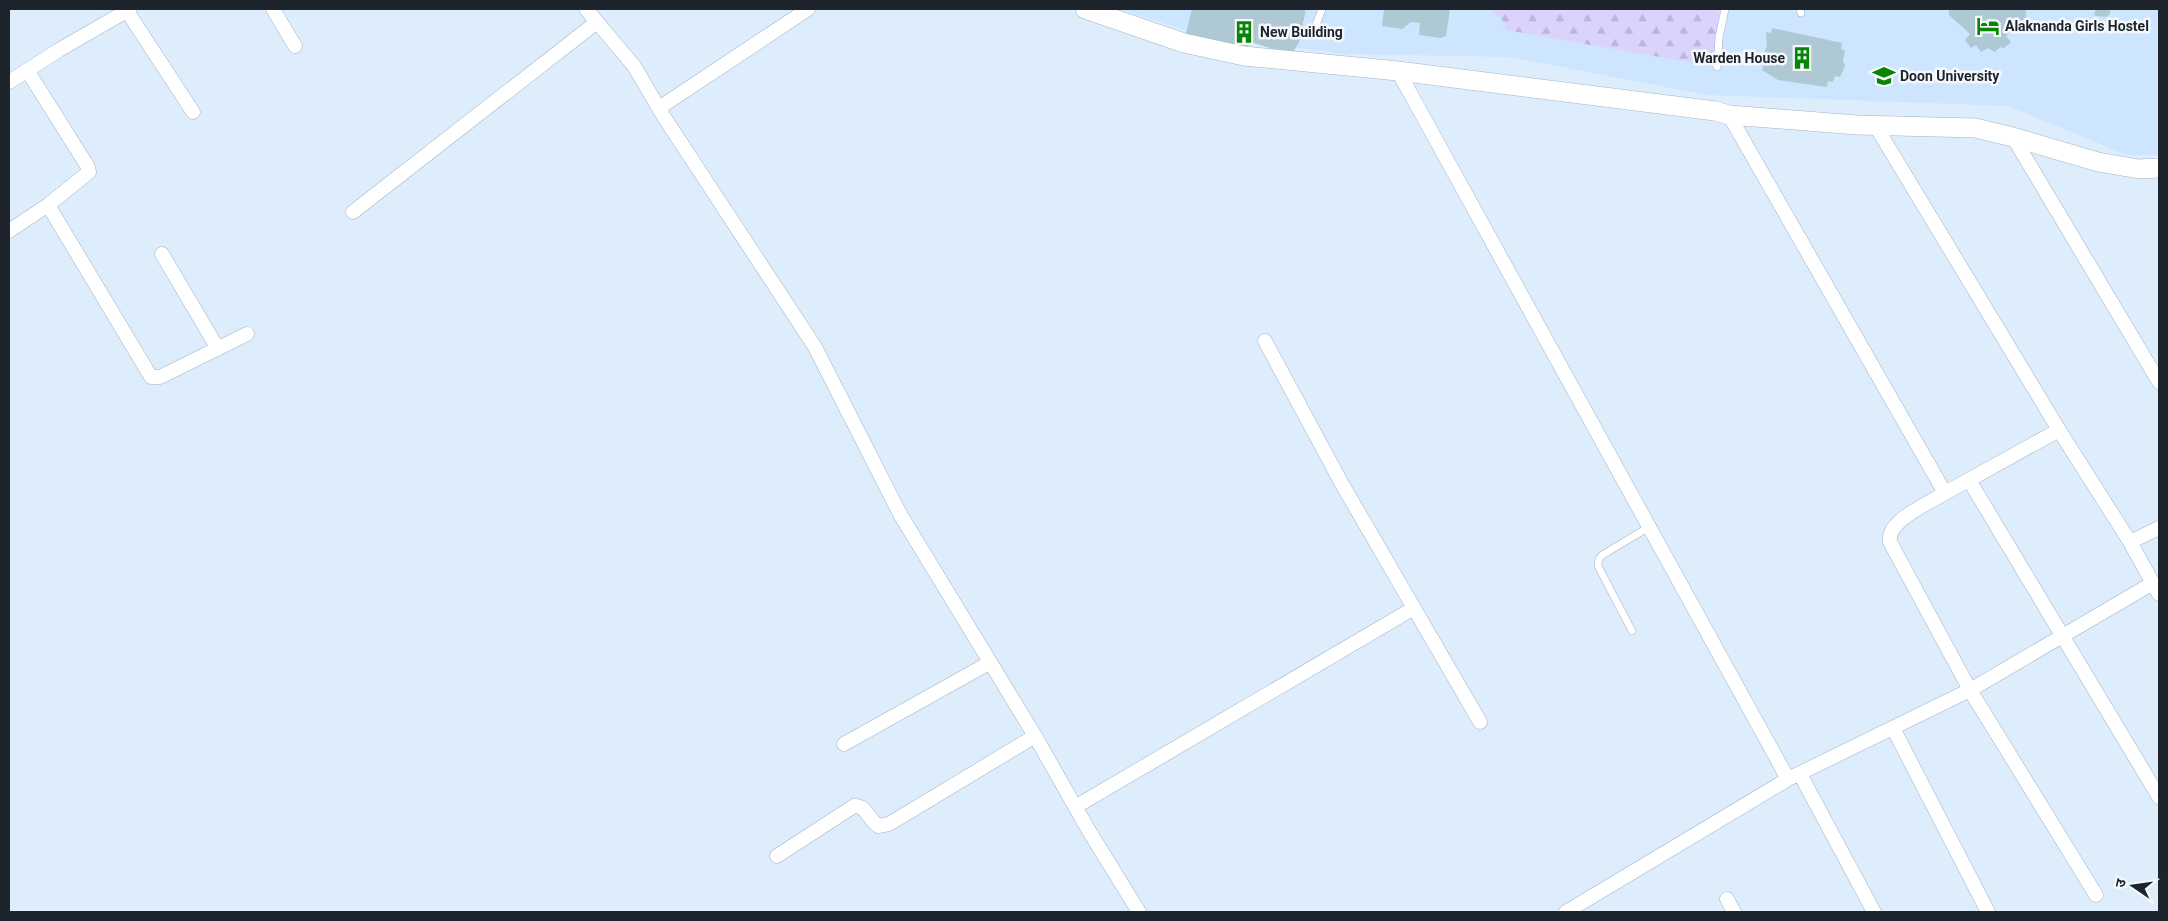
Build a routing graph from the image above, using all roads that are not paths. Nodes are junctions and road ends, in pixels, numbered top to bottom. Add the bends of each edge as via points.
1 (273, 9) edge
2 (586, 9) edge
3 (808, 9) edge
4 (1084, 9) edge
5 (1322, 9) edge
6 (1726, 9) edge
7 (129, 10) edge
8 (597, 22) junction
9 (1316, 25) dead end
10 (295, 46) dead end
11 (1717, 67) dead end
12 (27, 70) junction
13 (1398, 71) junction
14 (9, 82) edge
15 (659, 108) junction
16 (193, 112) dead end
17 (1729, 116) junction
18 (1875, 125) junction
19 (2013, 137) junction
20 (2159, 168) edge
21 (48, 205) junction
22 (353, 212) dead end
23 (9, 231) edge
24 (162, 254) dead end
25 (248, 334) dead end
26 (1265, 341) dead end
27 (218, 349) junction
28 (2159, 382) edge
29 (2059, 430) junction
30 (1969, 480) junction
31 (1945, 493) junction
32 (1649, 526) junction
33 (2159, 528) edge
34 (2130, 542) junction
35 (2156, 588) edge
36 (1414, 608) junction
37 (1632, 631) dead end
38 (2062, 636) junction
39 (989, 663) junction
40 (1970, 690) junction
41 (1480, 722) dead end
42 (1893, 728) junction
43 (1035, 736) junction
44 (844, 744) dead end
45 (1794, 776) junction
46 (2159, 797) edge
47 (1075, 808) junction
48 (777, 856) dead end
49 (2096, 895) dead end
50 (1727, 899) dead end
51 (1139, 912) edge
52 (1566, 912) edge
53 (1734, 912) edge
54 (1874, 912) edge
55 (1988, 912) edge

1 - 10 street
2 - 8 street
3 - 15 street
4 - 13 main road via 1184,44 1244,56
5 - 9 lane
6 - 11 lane
7 - 12 street
7 - 16 street
8 - 15 street via 634,66
8 - 22 street
12 - 14 street
12 - 21 street via 89,170 85,177
13 - 17 main road via 1715,111
13 - 32 street
15 - 39 street via 815,347 900,514
17 - 18 main road
17 - 31 street
18 - 19 main road via 1975,128
18 - 29 street
19 - 20 main road via 2098,162
19 - 28 street
21 - 23 street
21 - 27 street via 151,377 160,378
24 - 27 street
25 - 27 street
26 - 36 street
29 - 30 street
29 - 34 street
30 - 31 street
30 - 38 street
31 - 40 street via 1903,519 1891,529 1889,538
32 - 37 lane via 1599,556 1598,561
32 - 45 street
33 - 34 street
34 - 35 street
35 - 38 street
36 - 41 street
36 - 47 street
38 - 40 street
38 - 46 street
39 - 43 street
39 - 44 street
40 - 42 street
40 - 49 street
42 - 45 street
42 - 55 street
43 - 47 street
43 - 48 street via 889,824 878,826 863,808 854,806
45 - 52 street
45 - 54 street
47 - 51 street
50 - 53 street

